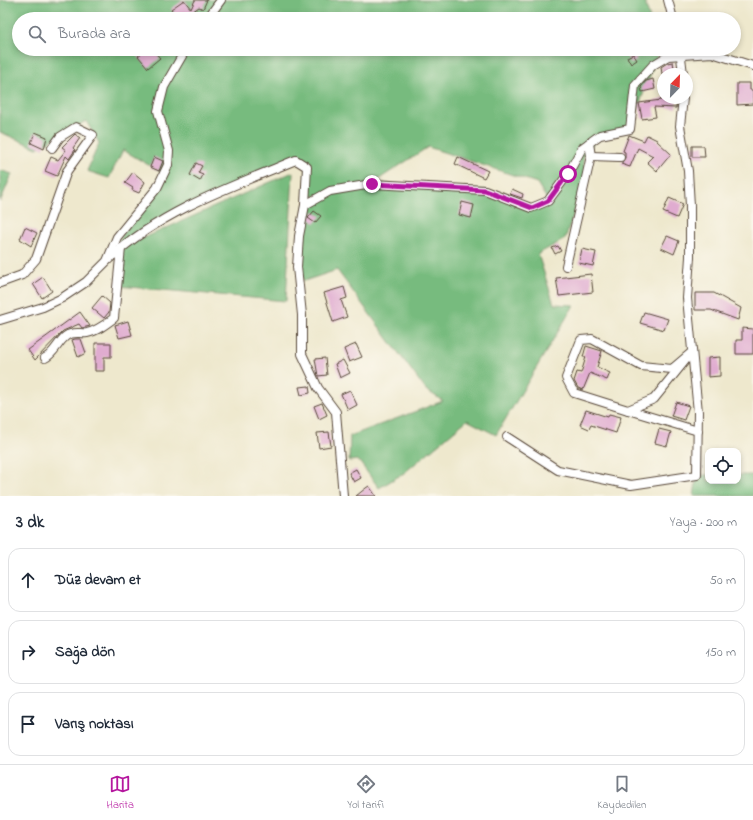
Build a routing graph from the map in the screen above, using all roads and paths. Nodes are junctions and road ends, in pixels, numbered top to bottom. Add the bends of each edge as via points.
1 (221, 0) edge
2 (668, 0) edge
3 (212, 12) edge
4 (671, 12) edge
5 (182, 56) edge
6 (668, 56) edge
7 (681, 56) edge
8 (721, 56) edge
9 (753, 66) edge
10 (682, 68) edge
11 (682, 104) edge
12 (589, 143) junction
13 (52, 148) dead end
14 (591, 156) junction
15 (620, 157) dead end
16 (305, 205) junction
17 (121, 248) junction
18 (107, 261) junction
19 (566, 266) dead end
20 (0, 283) edge
21 (0, 320) edge
22 (692, 352) junction
23 (45, 358) dead end
24 (628, 410) junction
25 (698, 431) junction
26 (507, 437) dead end
27 (343, 496) edge

1 - 3 street
2 - 4 street
5 - 18 street via 164,87 158,111 169,151 168,165 157,188 117,237
6 - 12 street via 653,64 635,85 630,129 600,135
7 - 10 street
8 - 9 street
11 - 22 street via 680,126 688,171 690,206 687,298
12 - 14 street
12 - 16 street via 582,148 568,174 548,201 532,208 485,190 372,184 330,191
13 - 20 street via 60,138 76,127 93,135 67,171 36,259 22,275
14 - 15 street
14 - 19 street
16 - 17 street via 307,167 296,160 176,212
16 - 27 street via 297,267 302,315 302,354 318,388 336,412
17 - 18 street
17 - 23 street via 114,318 98,329 67,336 50,356
18 - 21 street via 86,282 62,298 43,307
22 - 24 street via 654,399
22 - 24 street via 672,369 641,366 592,339 581,340 566,378 574,393
22 - 25 street
24 - 25 street
25 - 26 street via 697,476 631,485 558,470

